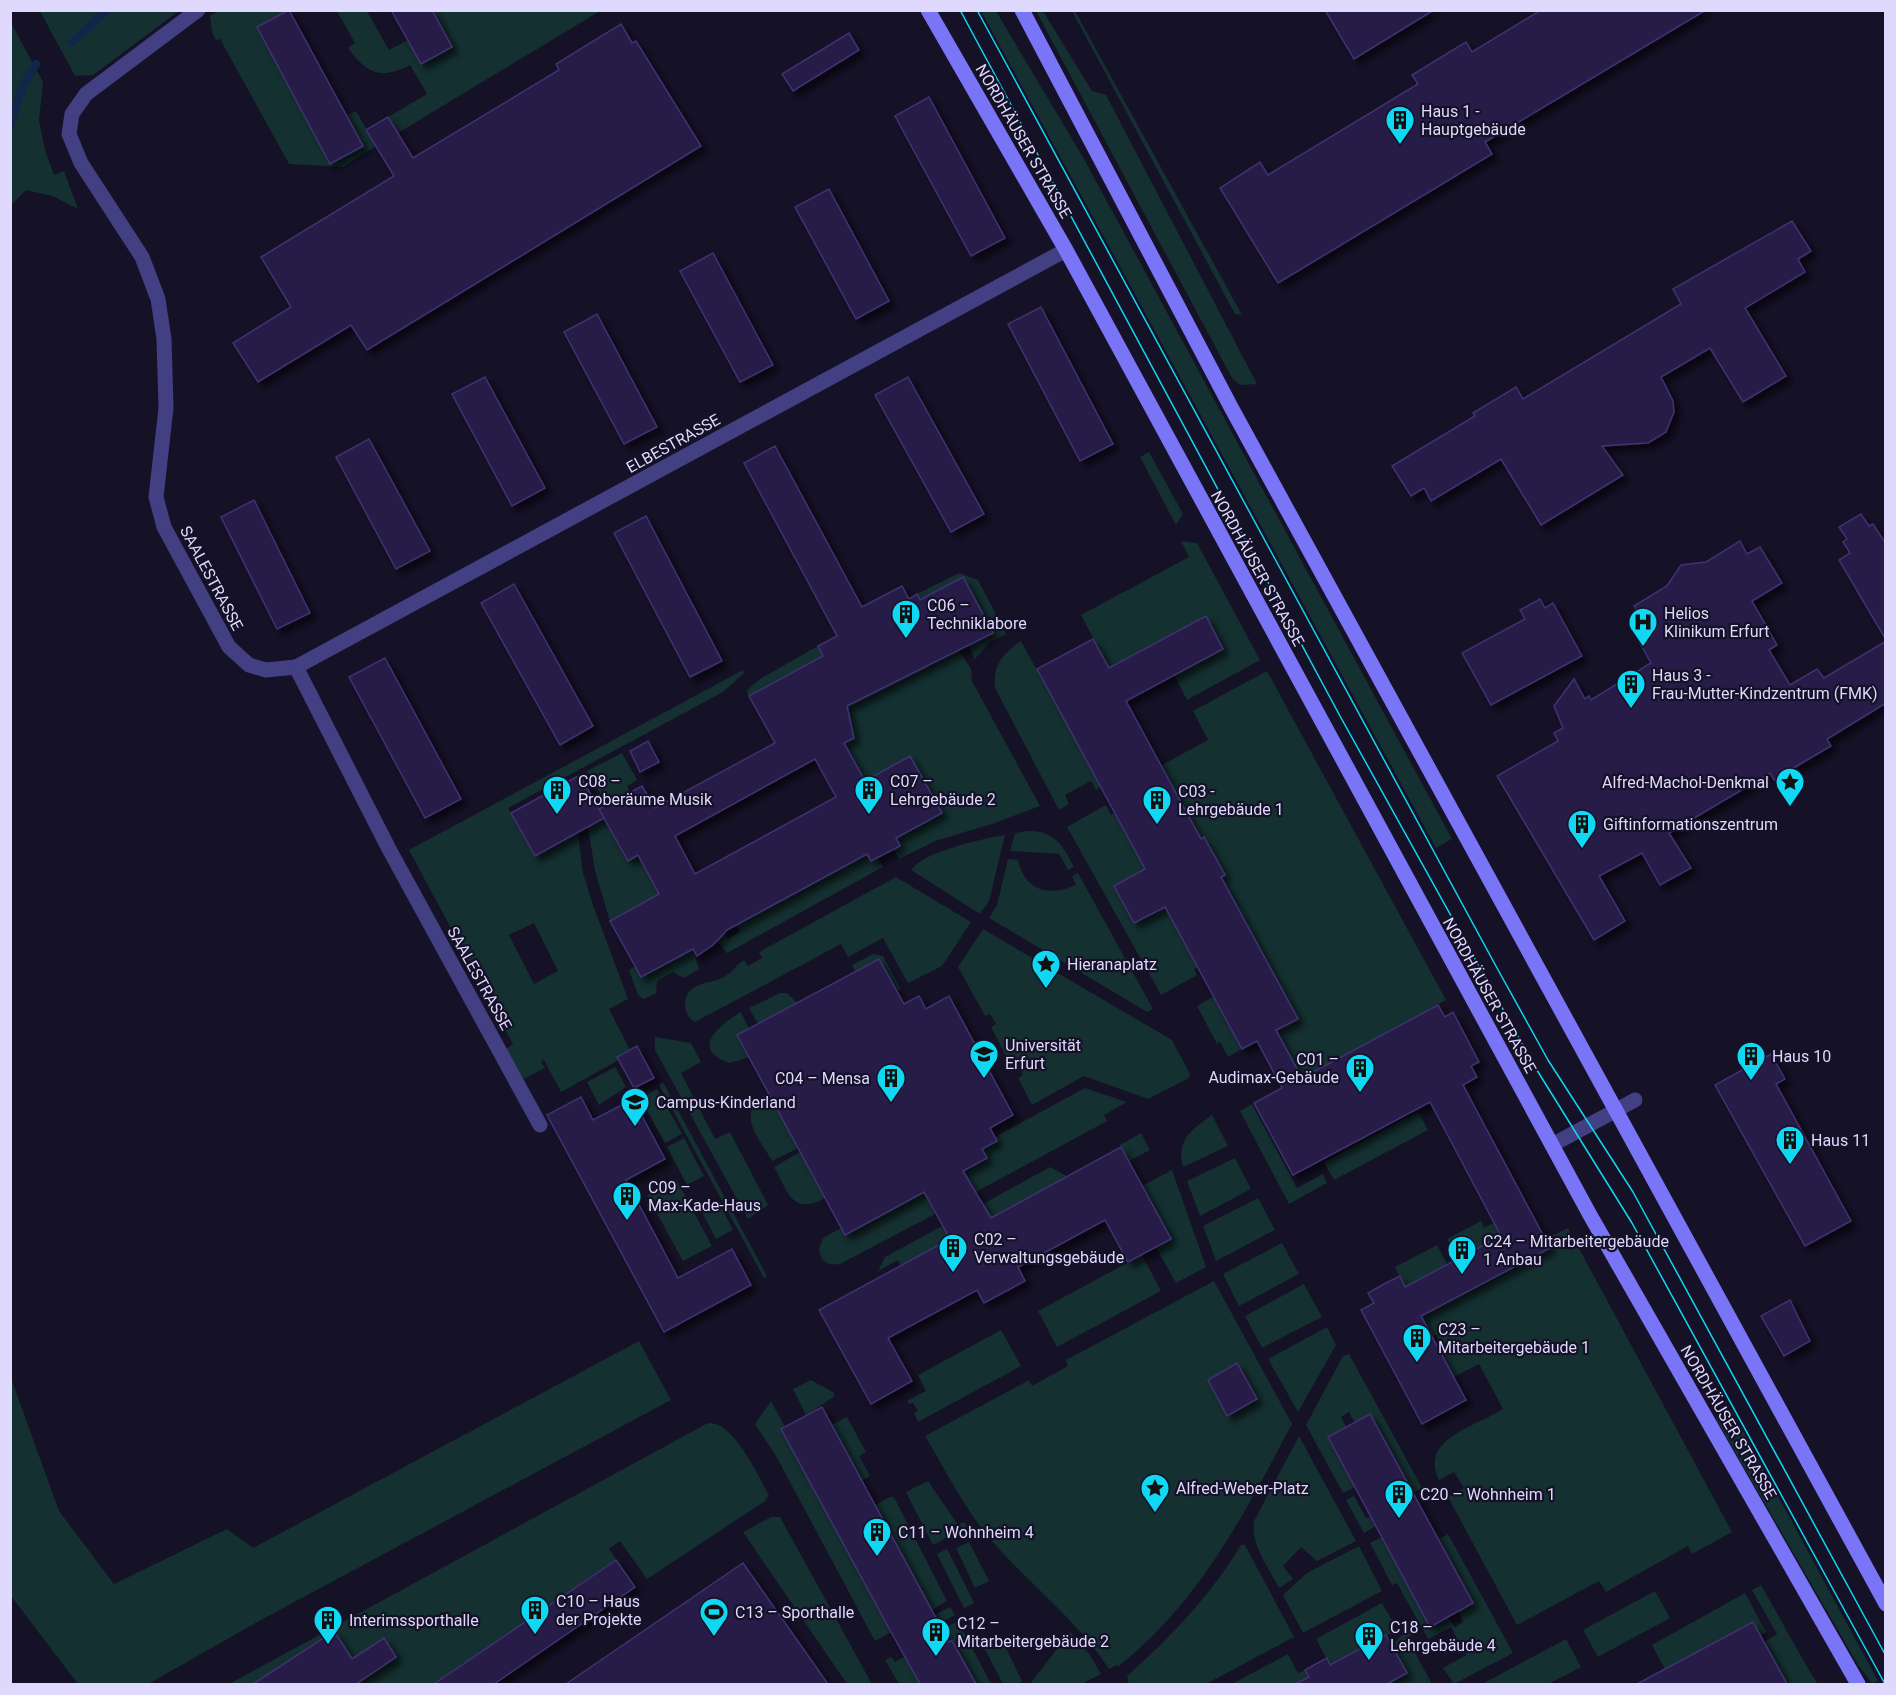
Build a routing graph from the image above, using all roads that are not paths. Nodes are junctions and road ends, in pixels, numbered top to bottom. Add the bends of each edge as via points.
1 (198, 10) edge
2 (928, 10) edge
3 (1022, 10) edge
4 (1066, 250) junction
5 (296, 667) junction
6 (1635, 1100) dead end
7 (1615, 1110) junction
8 (540, 1125) dead end
9 (1552, 1145) junction
10 (1886, 1604) edge
11 (1858, 1684) edge

1 - 5 street, SAALESTRASSE via 97,85 77,105 69,124 72,148 148,269 162,318 166,408 157,479 160,516 229,648 249,664 266,670
2 - 4 main road, NORDHÄUSER STRASSE
3 - 7 main road via 1232,409
4 - 5 street, ELBESTRASSE
4 - 9 main road, NORDHÄUSER STRASSE
5 - 8 street, SAALESTRASSE
6 - 7 street
7 - 9 street
7 - 10 main road
9 - 11 main road, NORDHÄUSER STRASSE

